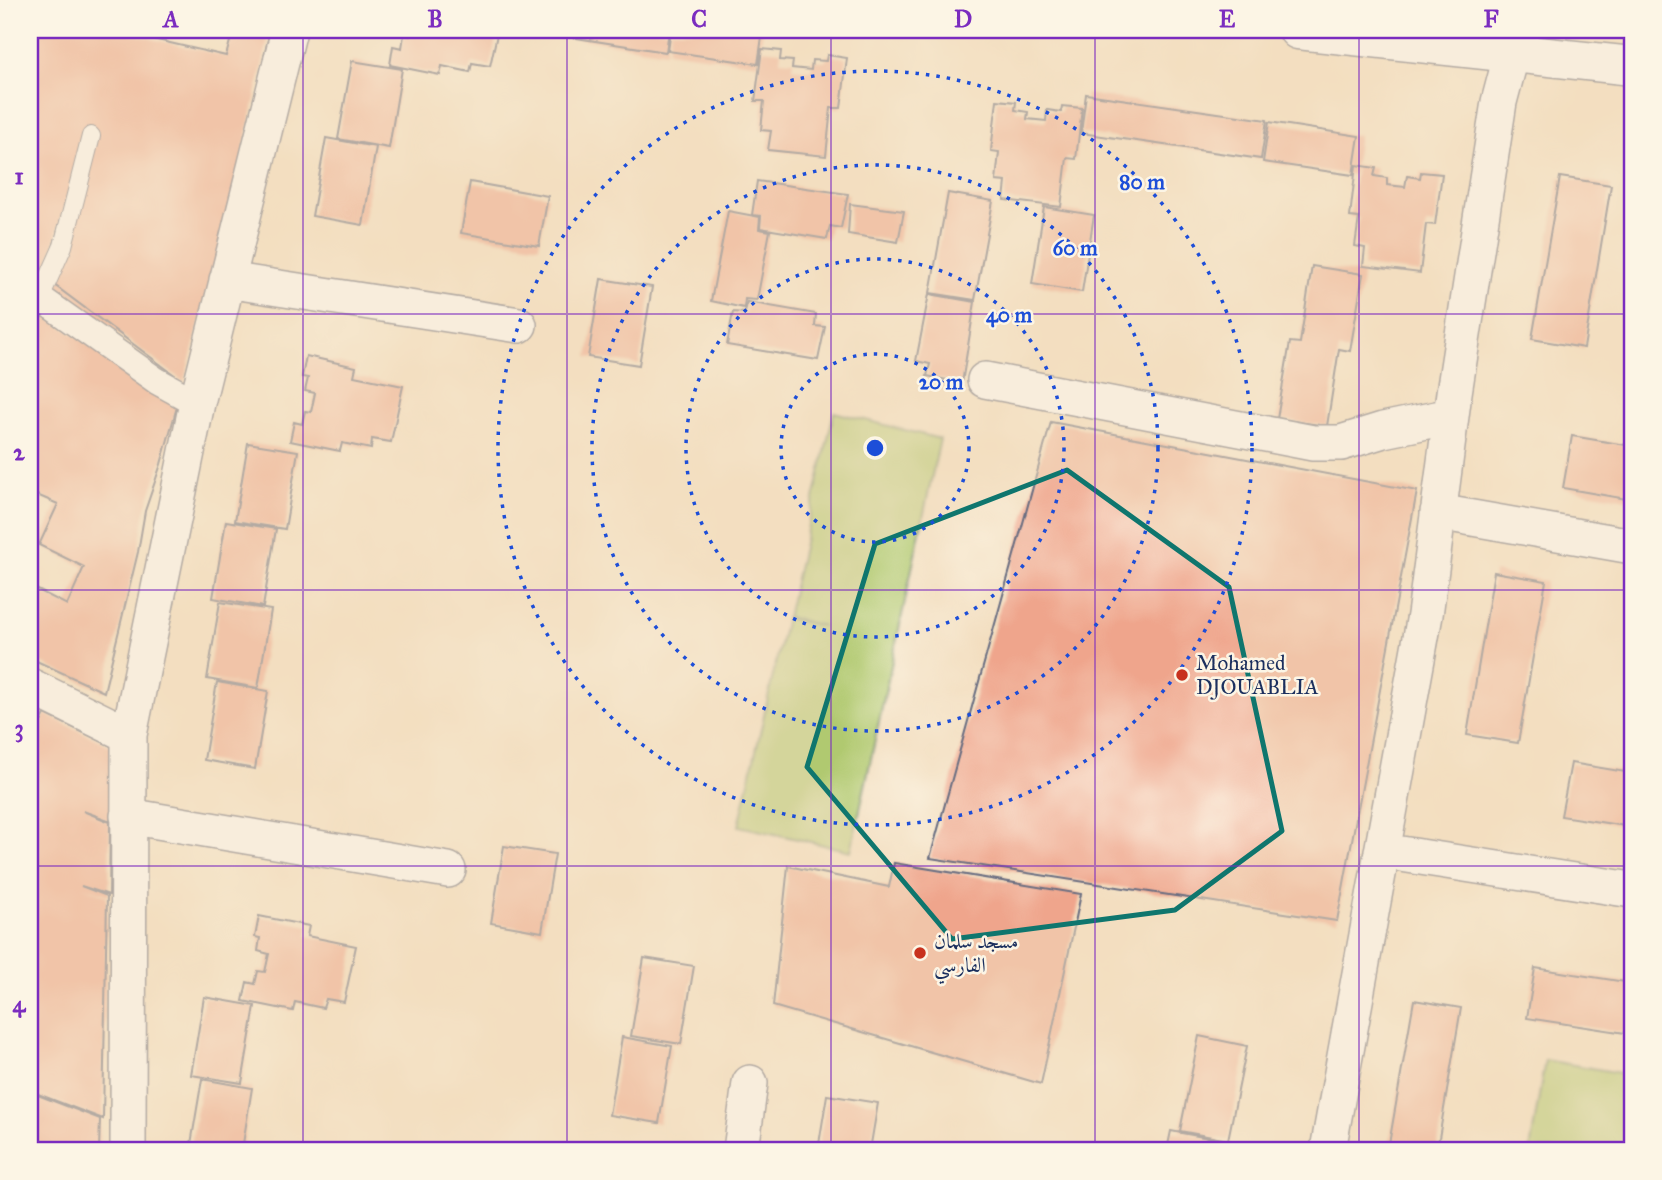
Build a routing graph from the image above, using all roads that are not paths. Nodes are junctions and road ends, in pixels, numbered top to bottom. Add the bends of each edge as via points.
1 (289, 30) edge
2 (1298, 30) edge
3 (1516, 41) edge
4 (1632, 66) edge
5 (92, 136) dead end
6 (227, 280) junction
7 (33, 303) edge
8 (519, 325) dead end
9 (985, 380) dead end
10 (197, 403) junction
11 (1451, 416) junction
12 (1438, 512) junction
13 (1632, 545) edge
14 (30, 686) edge
15 (129, 735) junction
16 (128, 816) junction
17 (1382, 851) junction
18 (448, 870) dead end
19 (1632, 890) edge
20 (750, 1083) dead end
21 (128, 1150) edge
22 (741, 1150) edge
23 (1328, 1150) edge

1 - 6 street
2 - 3 main road
3 - 4 main road
3 - 11 street via 1499,102
5 - 7 lane via 63,246
6 - 8 street
6 - 10 street
7 - 10 street
9 - 11 street via 1313,443 1341,443
10 - 15 street
11 - 12 street
12 - 13 street
12 - 17 street
14 - 15 street
15 - 16 street
16 - 18 street
16 - 21 street
17 - 19 street
17 - 23 street
20 - 22 street

